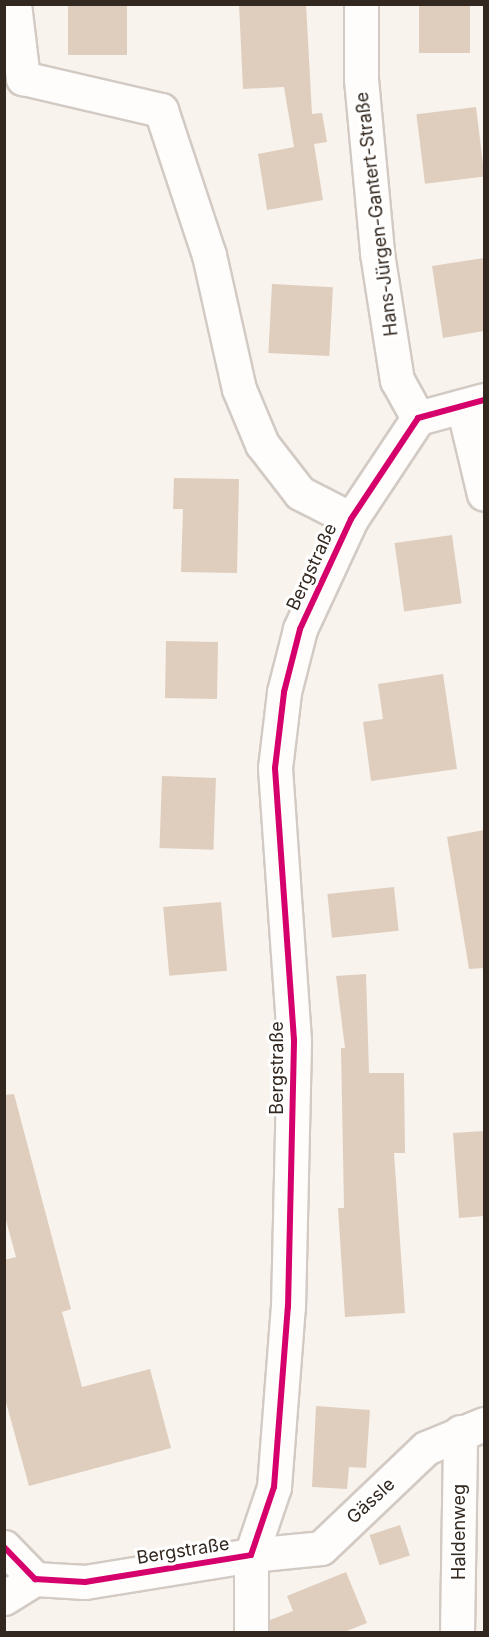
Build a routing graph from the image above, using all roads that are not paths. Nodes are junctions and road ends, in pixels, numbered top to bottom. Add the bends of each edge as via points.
1 (14, 4) edge
2 (361, 4) edge
3 (474, 403) edge
4 (418, 418) junction
5 (484, 494) edge
6 (351, 519) junction
7 (472, 1428) edge
8 (4, 1547) edge
9 (251, 1555) junction
10 (35, 1579) junction
11 (4, 1598) edge
12 (251, 1632) edge
13 (457, 1632) edge

1 - 6 street via 23,78 161,110 209,255 239,389 262,444 300,493
2 - 4 street, Hans-Jürgen-Gantert-Straße via 361,80 377,253 397,381
3 - 4 street
3 - 5 street
4 - 6 street, Bergstraße
6 - 9 street, Bergstraße via 300,629 284,692 275,768 294,1040 288,1307 274,1487
7 - 9 street, Gässle via 426,1448 321,1548
7 - 13 street, Haldenweg
8 - 10 street
9 - 10 street, Bergstraße via 85,1582
9 - 12 street
10 - 11 street

